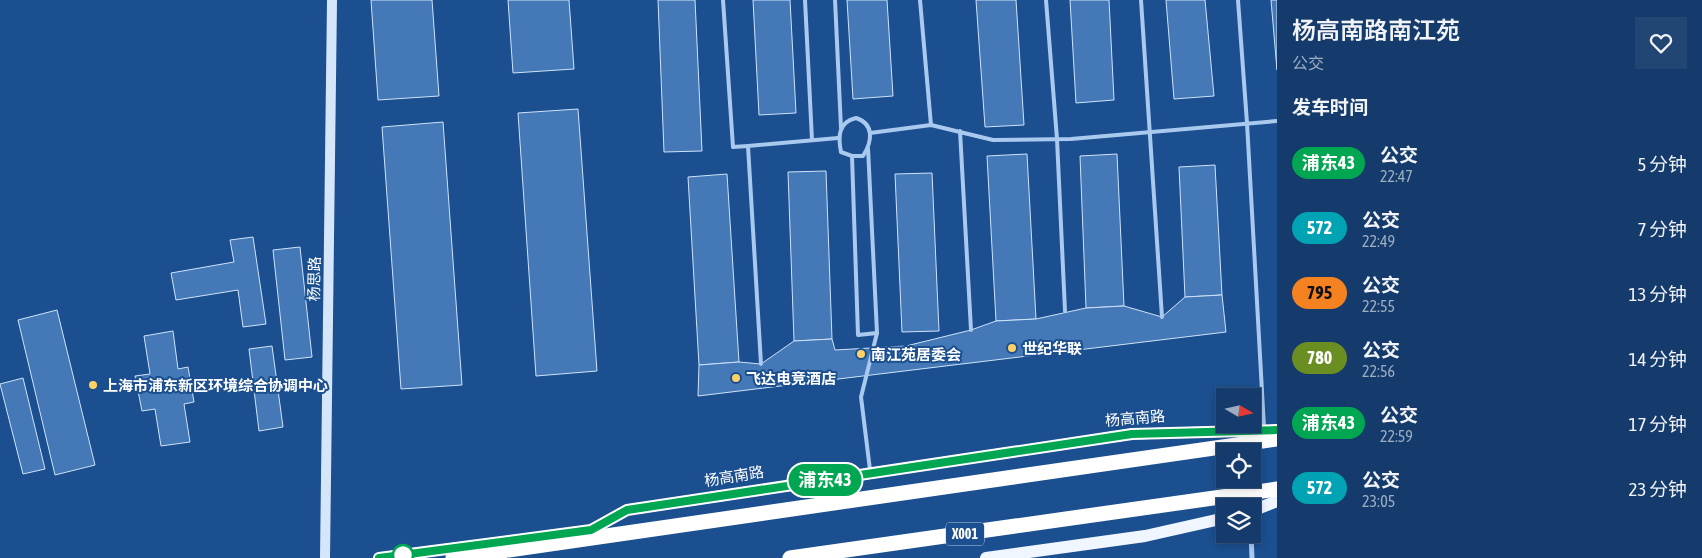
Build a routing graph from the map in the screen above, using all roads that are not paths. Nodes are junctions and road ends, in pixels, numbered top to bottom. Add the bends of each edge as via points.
1 (332, 0) edge
2 (723, 0) edge
3 (806, 0) edge
4 (835, 0) edge
5 (920, 0) edge
6 (1046, 0) edge
7 (1141, 0) edge
8 (1238, 0) edge
9 (1277, 121) edge
10 (1247, 123) junction
11 (931, 125) junction
12 (841, 128) junction
13 (960, 131) junction
14 (1151, 132) junction
15 (870, 133) junction
16 (838, 138) junction
17 (1057, 139) junction
18 (812, 140) junction
19 (748, 146) junction
20 (868, 148) junction
21 (852, 156) junction
22 (1065, 311) dead end
23 (1162, 317) dead end
24 (971, 330) dead end
25 (878, 334) junction
26 (762, 364) dead end
27 (1264, 429) junction
28 (1277, 430) edge
29 (1277, 439) edge
30 (871, 473) junction
31 (1277, 489) edge
32 (1277, 501) edge
33 (1261, 507) edge
34 (1216, 520) edge
35 (1251, 543) edge
36 (325, 558) edge
37 (379, 558) edge
38 (453, 558) edge
39 (790, 558) edge
40 (986, 558) edge
41 (1252, 558) edge

1 - 36 street, 杨思路
2 - 19 lane via 733,147
3 - 18 lane
4 - 12 lane
5 - 11 lane
6 - 17 lane
7 - 14 lane
8 - 10 lane
9 - 10 lane
10 - 14 lane
10 - 27 lane
11 - 13 lane
11 - 15 lane
12 - 15 lane via 848,120 856,118 863,120
12 - 16 lane
13 - 17 lane via 993,140
13 - 24 lane
14 - 17 lane
14 - 23 lane
15 - 20 lane
16 - 18 lane
16 - 21 lane via 841,152
17 - 22 lane
18 - 19 lane
19 - 26 lane
20 - 21 lane via 863,156
20 - 25 lane
21 - 25 lane via 858,336
25 - 30 lane via 862,397
27 - 28 main road, 杨高南路
27 - 30 main road, 杨高南路 via 1132,434
29 - 38 highway
30 - 37 main road, 杨高南路 via 627,510 591,530
31 - 39 highway, X001
32 - 33 main road
34 - 40 main road, X001 via 1145,536
35 - 41 street

